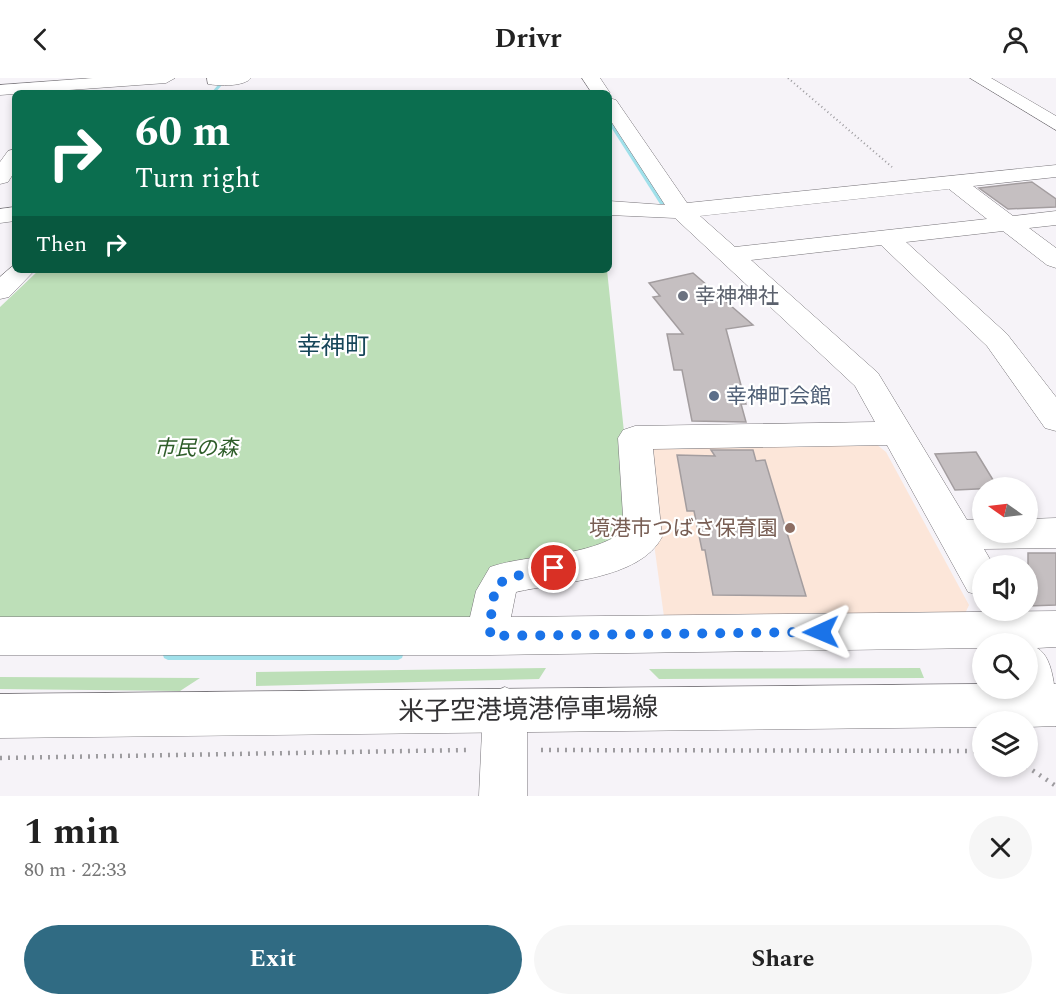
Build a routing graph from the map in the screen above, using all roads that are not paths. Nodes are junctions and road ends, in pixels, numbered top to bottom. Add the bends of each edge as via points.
1 (165, 78) edge
2 (242, 78) edge
3 (979, 78) edge
4 (211, 84) edge
5 (0, 90) edge
6 (56, 90) edge
7 (612, 108) edge
8 (1056, 124) edge
9 (12, 159) edge
10 (1056, 171) edge
11 (0, 177) edge
12 (952, 182) junction
13 (612, 208) edge
14 (680, 210) junction
15 (1056, 218) edge
16 (1006, 223) junction
17 (887, 238) junction
18 (731, 255) junction
19 (1056, 260) edge
20 (19, 273) edge
21 (0, 291) edge
22 (1056, 420) edge
23 (898, 433) junction
24 (1056, 533) edge
25 (957, 535) junction
26 (972, 562) edge
27 (1056, 629) edge
28 (1034, 633) edge
29 (0, 636) edge
30 (490, 636) junction
31 (972, 637) edge
32 (1038, 677) edge
33 (1056, 705) edge
34 (505, 709) junction
35 (0, 716) edge
36 (503, 796) edge

1 - 6 street
2 - 4 street
3 - 8 street
5 - 6 street
7 - 14 street
9 - 11 street
10 - 12 street
12 - 14 street
12 - 16 street
13 - 14 street
14 - 18 street
15 - 16 street
16 - 17 street
16 - 19 street
17 - 18 street
17 - 22 street via 997,340
18 - 23 street via 867,380
20 - 21 street
23 - 25 street
23 - 30 street via 635,438 643,537 624,550 598,559 504,579 498,584 492,602
24 - 25 street
25 - 26 street
27 - 28 street
29 - 30 street
30 - 31 street
32 - 33 street
33 - 34 street, 米子空港境港停車場線
34 - 35 street, 米子空港境港停車場線
34 - 36 street

